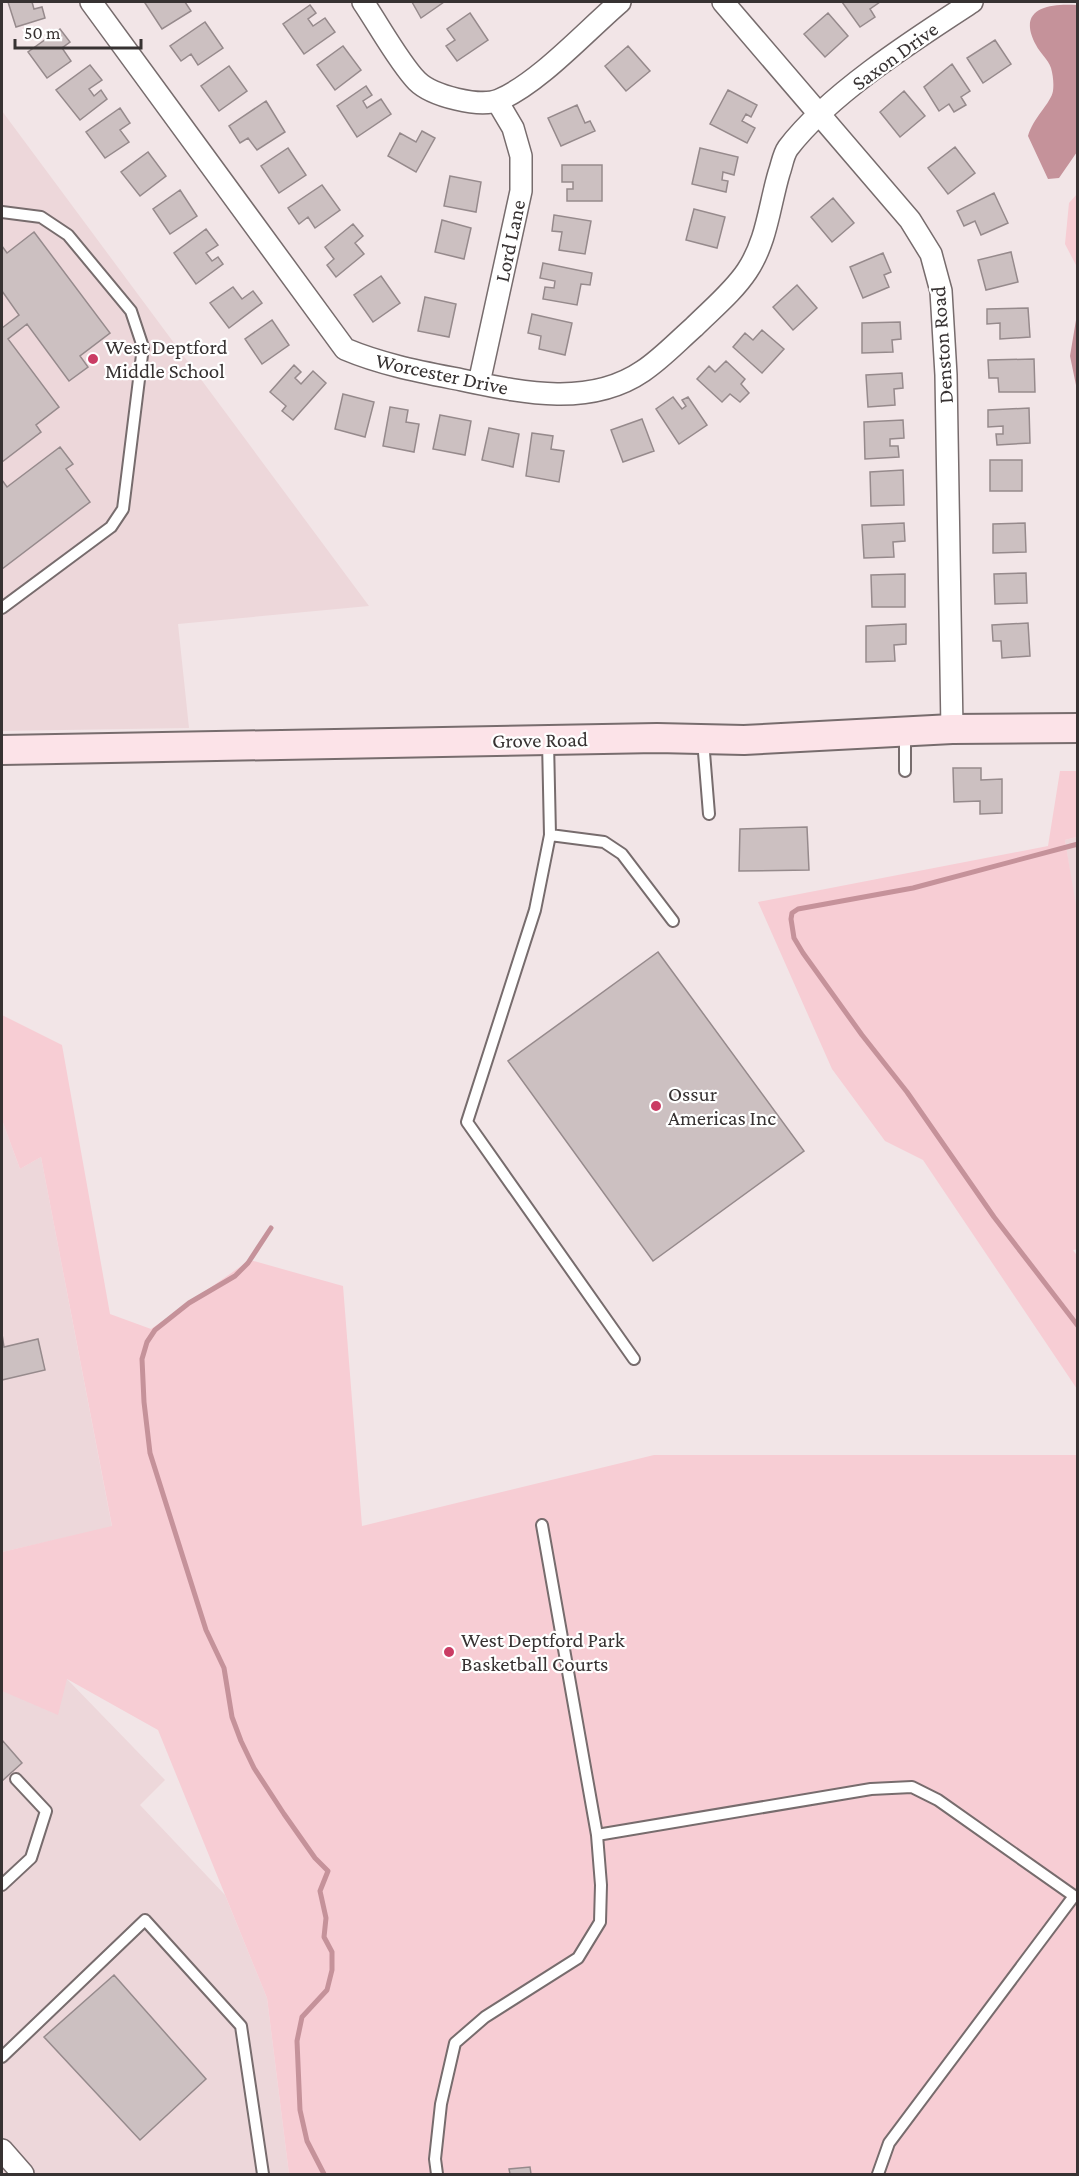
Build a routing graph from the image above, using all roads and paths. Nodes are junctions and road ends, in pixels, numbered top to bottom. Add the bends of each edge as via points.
1 (91, 2) edge
2 (363, 2) edge
3 (620, 2) edge
4 (723, 2) edge
5 (972, 2) edge
6 (497, 101) junction
7 (821, 114) junction
8 (2, 212) edge
9 (479, 383) junction
10 (2, 608) edge
11 (1077, 728) edge
12 (952, 729) junction
13 (905, 730) junction
14 (703, 739) junction
15 (548, 741) junction
16 (2, 750) edge
17 (905, 771) dead end
18 (709, 814) dead end
19 (550, 835) junction
20 (673, 921) dead end
21 (634, 1359) dead end
22 (542, 1525) dead end
23 (16, 1779) dead end
24 (597, 1835) junction
25 (2, 1885) edge
26 (1076, 1893) edge
27 (2, 2057) edge
28 (2, 2151) edge
29 (23, 2175) edge
30 (263, 2175) edge
31 (437, 2175) edge
32 (878, 2175) edge

1 - 9 street, Worcester Drive via 345,349 379,363
2 - 6 street via 417,81 454,100
3 - 6 street via 528,83
4 - 7 street, Denston Road
5 - 7 street, Saxon Drive via 915,39
6 - 9 street, Lord Lane via 513,128 521,156 521,191
7 - 9 street, Worcester Drive via 786,150 764,242 746,272 671,349 641,373 609,388 568,394 530,393
7 - 12 street, Denston Road via 910,220 931,254 941,291
8 - 10 lane via 41,217 68,235 130,311 143,347 123,509 111,527
11 - 12 main road, Grove Road
12 - 13 main road, Grove Road
13 - 14 main road, Grove Road
13 - 17 lane
14 - 15 main road, Grove Road
14 - 18 lane
15 - 16 main road, Grove Road
15 - 19 lane
19 - 20 lane via 604,842 622,854
19 - 21 lane via 535,910 467,1122
22 - 24 lane
23 - 25 lane via 46,1811 31,1858
24 - 26 lane via 871,1789 912,1787 938,1800
24 - 31 lane via 600,1922 578,1958 485,2017 455,2043 441,2104
26 - 32 lane via 889,2143
27 - 30 lane via 145,1920 240,2026
28 - 29 street

